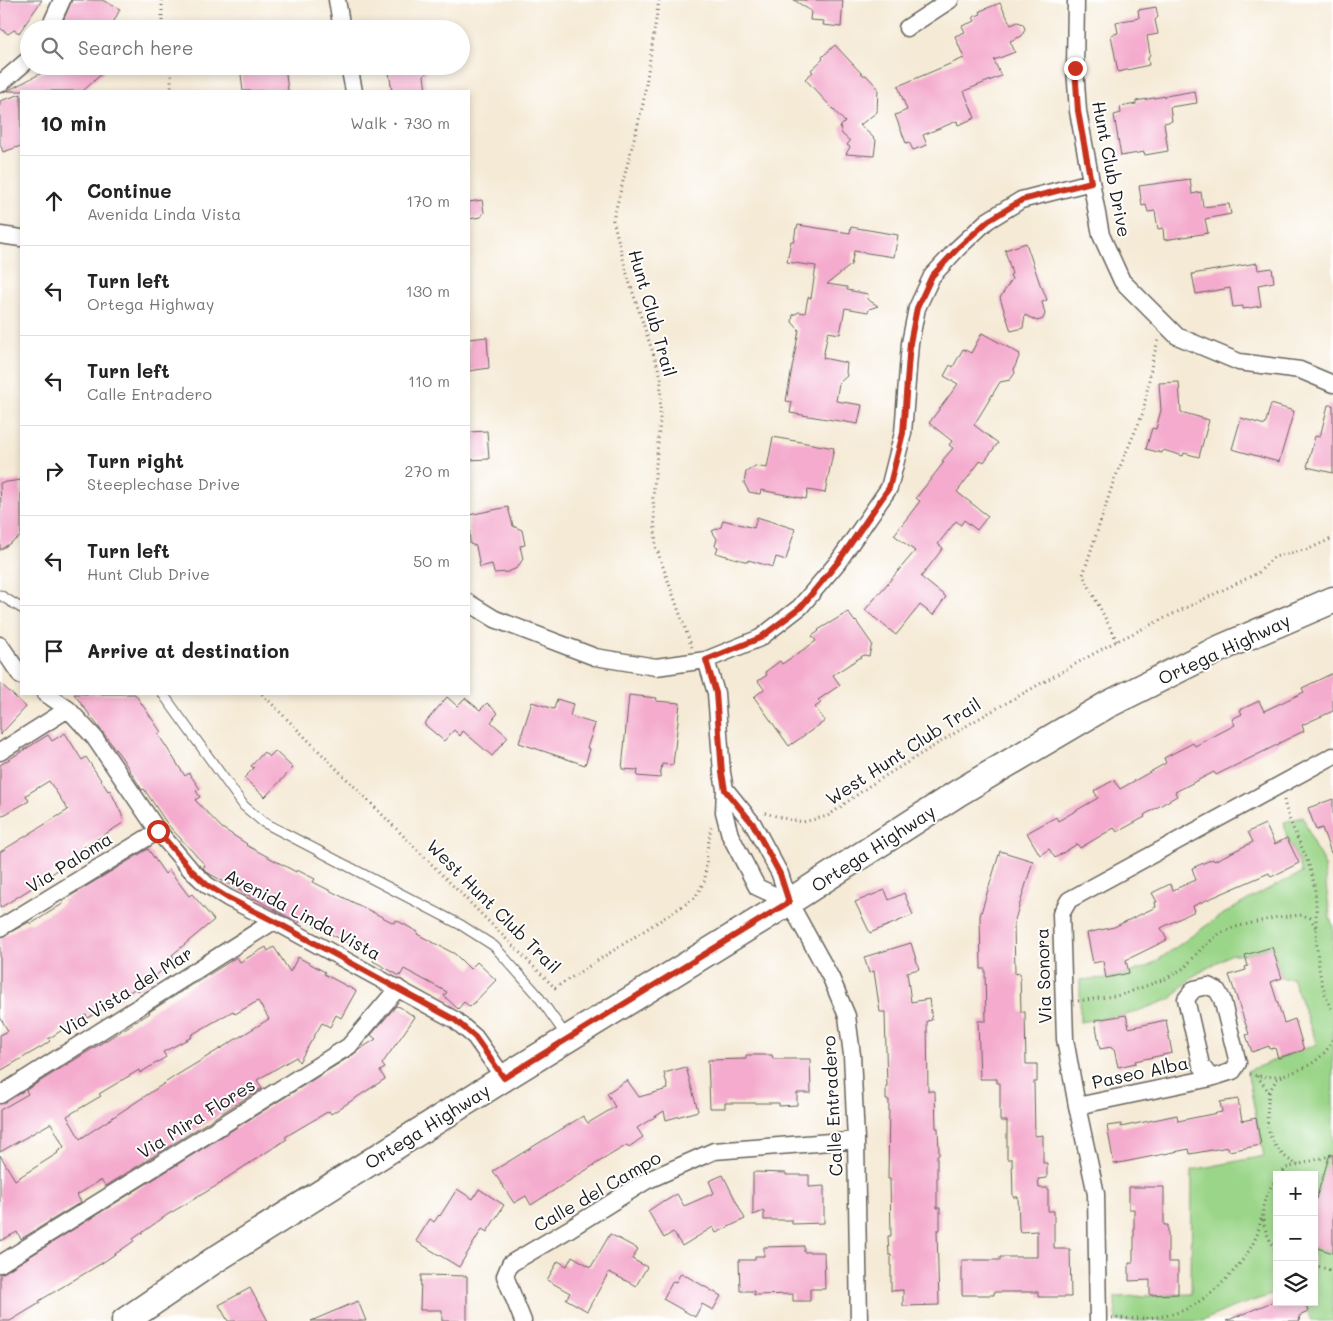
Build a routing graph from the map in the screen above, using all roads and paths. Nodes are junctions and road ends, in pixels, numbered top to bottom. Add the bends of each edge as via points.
1 (62, 0) edge
2 (162, 0) edge
3 (337, 0) edge
4 (659, 0) edge
5 (950, 0) edge
6 (1076, 0) edge
7 (53, 20) edge
8 (162, 20) edge
9 (340, 20) edge
10 (907, 28) dead end
11 (20, 67) edge
12 (171, 75) edge
13 (351, 75) edge
14 (0, 84) edge
15 (171, 90) edge
16 (354, 90) edge
17 (1091, 182) junction
18 (0, 235) edge
19 (20, 238) edge
20 (1163, 322) junction
21 (1333, 384) edge
22 (1333, 538) edge
23 (0, 595) edge
24 (1333, 600) edge
25 (470, 604) edge
26 (20, 607) edge
27 (1117, 641) junction
28 (0, 645) edge
29 (702, 660) junction
30 (20, 675) edge
31 (47, 695) edge
32 (164, 695) edge
33 (263, 695) edge
34 (68, 709) junction
35 (0, 752) edge
36 (1333, 756) edge
37 (1281, 784) junction
38 (725, 796) junction
39 (755, 817) junction
40 (158, 831) junction
41 (730, 834) junction
42 (789, 902) junction
43 (274, 921) junction
44 (0, 928) edge
45 (1316, 928) junction
46 (398, 988) junction
47 (1064, 1003) junction
48 (1333, 1012) edge
49 (1333, 1037) edge
50 (569, 1039) junction
51 (1235, 1068) junction
52 (1256, 1075) junction
53 (1284, 1075) junction
54 (504, 1078) junction
55 (1211, 1078) junction
56 (1269, 1092) junction
57 (0, 1095) edge
58 (1076, 1106) junction
59 (856, 1140) junction
60 (1333, 1155) edge
61 (1298, 1165) junction
62 (1283, 1171) edge
63 (1273, 1185) edge
64 (1262, 1215) junction
65 (1273, 1246) edge
66 (0, 1264) edge
67 (1318, 1266) edge
68 (1333, 1272) edge
69 (1098, 1320) edge
70 (125, 1321) edge
71 (523, 1321) edge
72 (859, 1321) edge

1 - 7 street
2 - 8 path
3 - 9 street
4 - 29 path, Hunt Club Trail via 643,104 613,220 628,278 661,377 653,498 656,547 671,594
5 - 10 street
6 - 17 street, Hunt Club Drive via 1078,111
11 - 14 street
12 - 15 path
13 - 16 street
17 - 20 street, Hunt Club Drive via 1101,234 1122,281
17 - 29 street via 1022,200 988,221 932,276 917,308 910,343 903,433 889,488 838,562 800,608 760,638
18 - 19 street
20 - 21 street, Hunt Club Drive via 1177,336 1239,362 1300,370
20 - 27 path via 1143,413 1113,483 1083,575
22 - 27 path, West Hunt Club Trail via 1309,549 1274,557 1258,574
23 - 26 lane
24 - 42 main road, Ortega Highway via 1221,648 1107,705 958,793
25 - 29 street via 495,618 595,657 656,667
27 - 39 path, West Hunt Club Trail via 976,720 868,786 828,816 803,822
28 - 30 street
29 - 38 street via 716,693
31 - 34 street, Avenida Linda Vista
32 - 50 lane via 244,806 263,822 461,925 494,946 536,992
33 - 38 path, West Hunt Club Trail via 555,988 695,898 705,880 706,851 716,805
34 - 35 street
34 - 40 street, Avenida Linda Vista via 94,737
36 - 37 street, Via Sonora
37 - 45 path via 1286,813 1312,875
37 - 47 street, Via Sonora via 1069,900 1061,914
38 - 39 street, Calle Entradero
38 - 41 street via 724,812
39 - 41 street
39 - 42 street, Calle Entradero
40 - 43 street, Avenida Linda Vista via 207,885
40 - 44 street, Via Paloma
41 - 42 street via 756,887
42 - 50 main road, Ortega Highway
42 - 59 street, Calle Entradero via 831,978 846,1016 852,1055
43 - 46 street, Avenida Linda Vista
43 - 57 street, Via Vista del Mar
45 - 47 path via 1310,918 1302,915 1235,927 1219,934 1184,968 1165,979 1120,995
45 - 48 path via 1318,964
46 - 54 street, Avenida Linda Vista via 455,1020 475,1037
46 - 66 street, Via Mira Flores via 349,1046
47 - 58 street, Via Sonora via 1065,1040
49 - 53 path via 1313,1064
50 - 54 main road, Ortega Highway
51 - 52 path
51 - 55 street, Paseo Alba
51 - 55 street, Paseo Alba via 1238,1063 1218,990 1208,986 1194,989 1186,999 1201,1066
52 - 53 path
52 - 56 path
53 - 56 path via 1277,1079
54 - 70 main road, Ortega Highway via 213,1261
55 - 58 street, Paseo Alba
56 - 61 path via 1268,1134 1283,1155
58 - 69 street, Via Sonora via 1096,1194
59 - 71 street, Calle del Campo via 714,1151 646,1181 510,1264 505,1276
59 - 72 street, Calle Entradero
60 - 61 path
61 - 62 path
63 - 64 path via 1263,1200
64 - 65 path
64 - 69 path via 1256,1237 1245,1257 1198,1302 1184,1310 1163,1315
67 - 68 path

